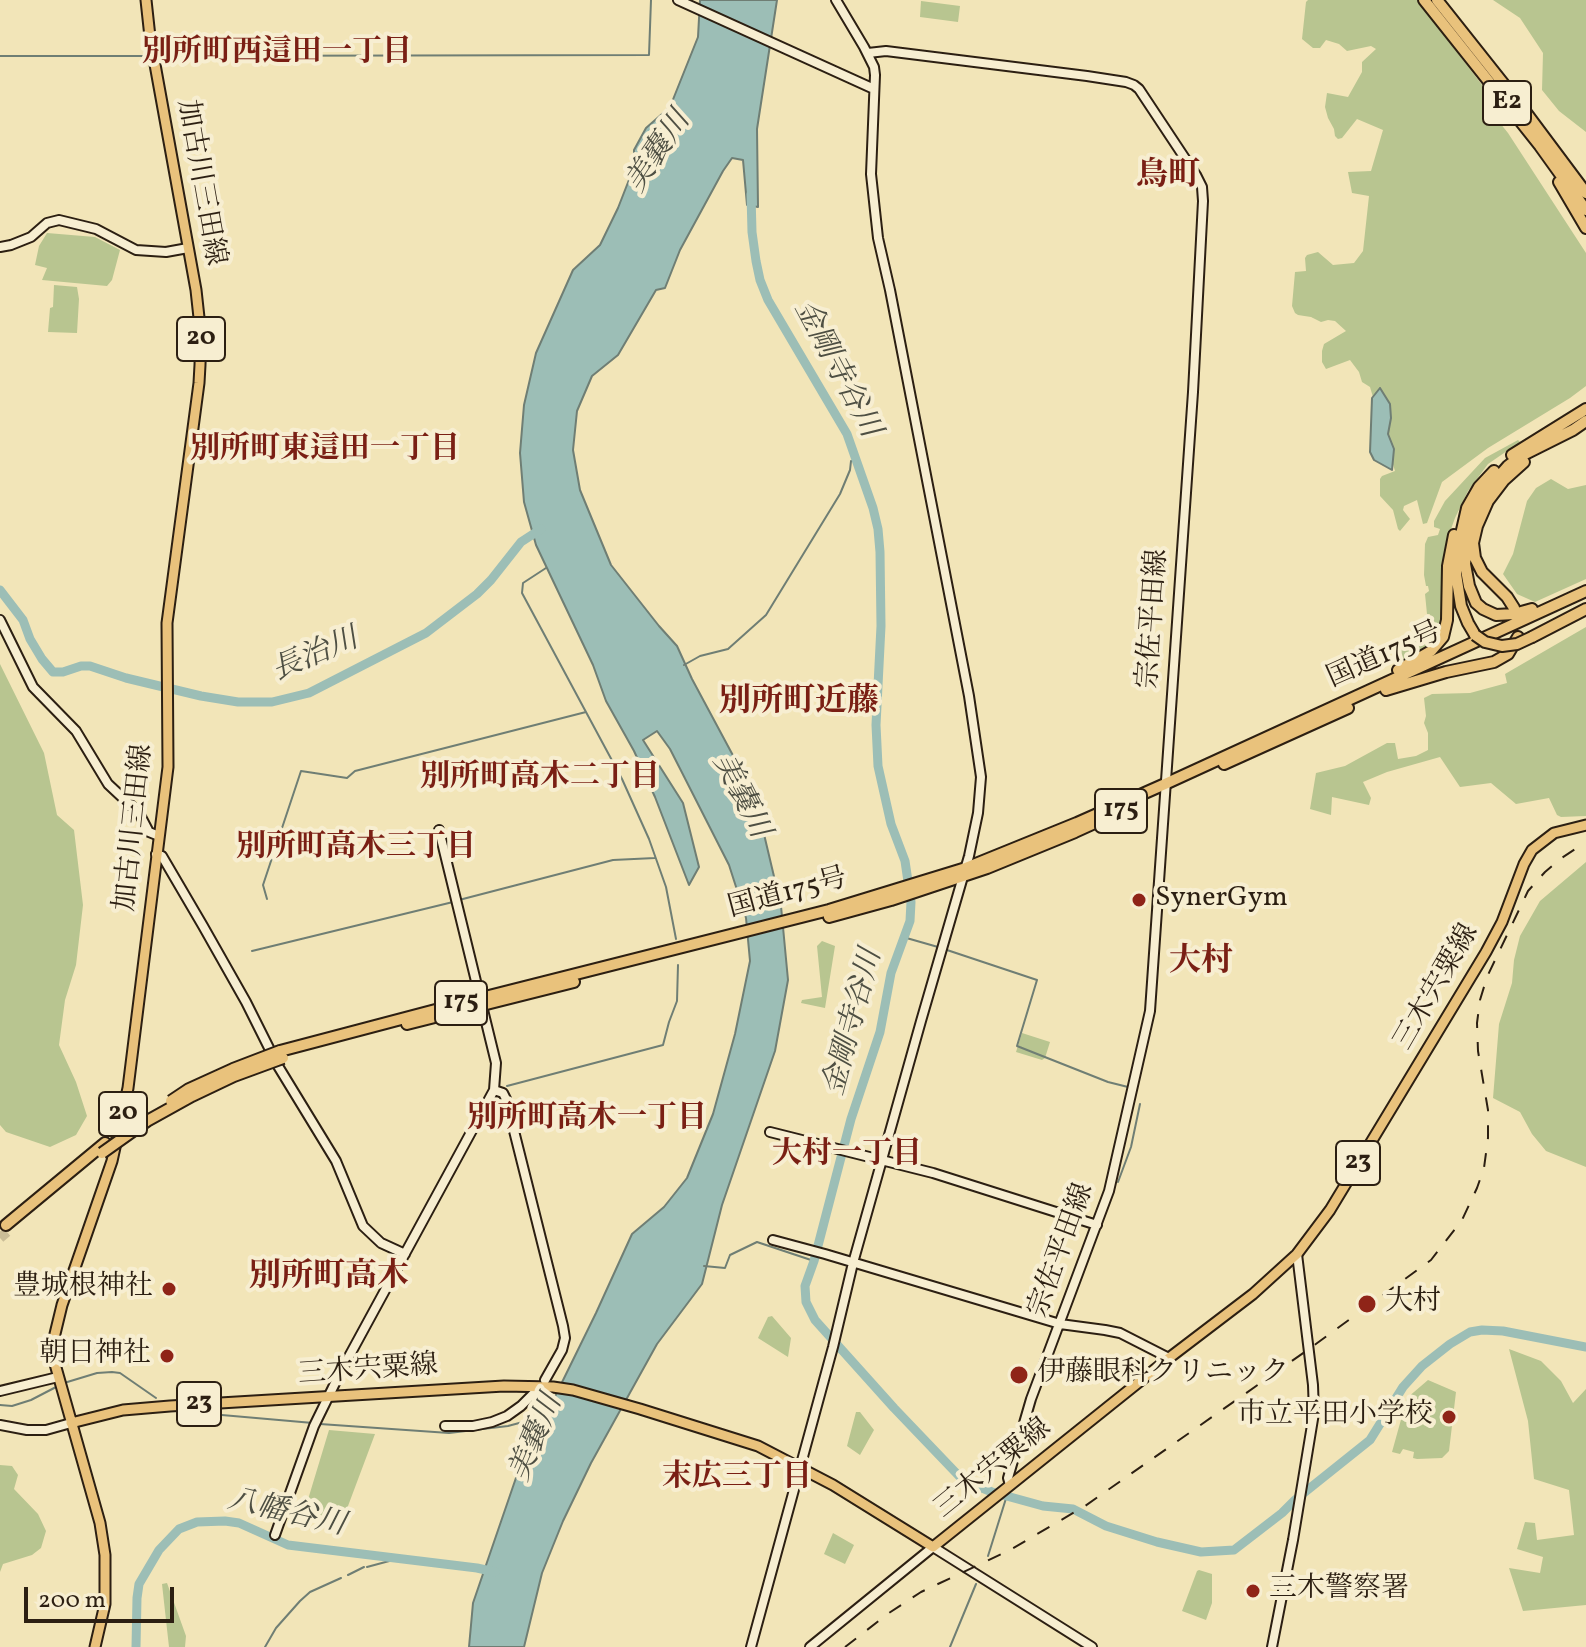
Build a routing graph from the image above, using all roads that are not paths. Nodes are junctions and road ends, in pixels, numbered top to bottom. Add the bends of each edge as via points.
1 (146, 0) edge
2 (678, 0) edge
3 (836, 0) edge
4 (1424, 0) edge
5 (1437, 0) edge
6 (868, 53) junction
7 (874, 89) junction
8 (1518, 102) junction
9 (1540, 146) junction
10 (1586, 184) edge
11 (1586, 193) edge
12 (1586, 210) edge
13 (1586, 228) edge
14 (0, 247) edge
15 (188, 248) junction
16 (1586, 409) edge
17 (1586, 421) edge
18 (1537, 449) junction
19 (1467, 508) junction
20 (1586, 589) edge
21 (1586, 598) edge
22 (1514, 608) dead end
23 (1586, 609) edge
24 (0, 620) edge
25 (1518, 637) dead end
26 (1386, 690) junction
27 (1326, 713) junction
28 (1165, 788) junction
29 (1586, 825) edge
30 (439, 830) dead end
31 (159, 836) junction
32 (156, 854) junction
33 (964, 872) junction
34 (482, 1002) junction
35 (494, 1090) junction
36 (770, 1132) dead end
37 (882, 1160) junction
38 (1097, 1225) junction
39 (6, 1228) dead end
40 (773, 1240) dead end
41 (405, 1254) junction
42 (1297, 1254) junction
43 (853, 1263) junction
44 (1060, 1324) junction
45 (1169, 1358) junction
46 (60, 1382) junction
47 (549, 1384) junction
48 (538, 1389) dead end
49 (0, 1391) edge
50 (329, 1397) junction
51 (71, 1423) junction
52 (0, 1425) edge
53 (445, 1426) dead end
54 (800, 1467) junction
55 (1008, 1486) junction
56 (275, 1535) dead end
57 (933, 1547) junction
58 (95, 1647) edge
59 (751, 1647) edge
60 (810, 1647) edge
61 (1092, 1647) edge
62 (1272, 1647) edge

1 - 15 main road, 加古川三田線 / 20
2 - 7 street
3 - 6 street
4 - 9 highway, E2
5 - 8 highway, E2
6 - 7 street
6 - 28 street, 宗佐平田線 via 886,51 1134,85 1202,187
7 - 33 street via 871,174 878,238 981,777
8 - 10 highway
8 - 11 highway, E2
9 - 12 highway, E2
9 - 13 highway
14 - 15 street via 59,220 96,229 136,250
15 - 31 main road, 加古川三田線 / 20 via 199,313 200,374 166,637 168,767
16 - 19 highway via 1511,455 1479,487
17 - 18 highway
18 - 20 highway via 1497,477 1472,516 1465,551 1472,594 1483,609 1505,616
18 - 22 highway via 1496,490 1474,535 1478,565
19 - 23 highway, bridge via 1456,574 1461,606 1475,635 1502,646 1517,644
19 - 27 highway via 1450,551 1443,637 1420,658
20 - 27 highway, 国道175号 / 175
21 - 26 highway, 国道175号 / 175
24 - 31 street via 33,687 76,731 108,784 139,813 149,832
25 - 26 highway via 1508,654 1494,662
26 - 27 highway, 国道175号 / 175
27 - 28 highway, 国道175号 / 175
28 - 33 highway, 国道175号 / 175
28 - 38 street, 宗佐平田線 via 1150,1011
29 - 42 main road, 三木宍粟線 / 23 via 1554,833 1532,850 1486,952 1330,1210
30 - 34 street
31 - 32 main road, 加古川三田線 / 20
32 - 41 street via 162,856 336,1161 363,1226 381,1243
32 - 46 main road, 加古川三田線 / 20 via 128,1088 112,1161 57,1320 54,1354
33 - 34 highway, 国道175号 / 175 via 822,915
33 - 37 street
34 - 35 street via 496,1063
34 - 39 highway, 国道175号 / 175, bridge via 233,1069 189,1089 104,1148
35 - 41 street
35 - 47 street via 506,1099 563,1326 565,1338
36 - 37 street
37 - 38 street
37 - 43 street
38 - 44 street, 宗佐平田線
40 - 43 street
41 - 50 street
42 - 45 main road, 三木宍粟線 / 23
42 - 62 street via 1314,1413
43 - 44 street
43 - 54 street
44 - 45 street via 1120,1333
44 - 55 street, 宗佐平田線 via 1031,1399
45 - 55 main road, 三木宍粟線 / 23
46 - 49 street
46 - 51 main road, 加古川三田線 / 20
47 - 50 main road, 三木宍粟線 / 23
47 - 54 main road, 三木宍粟線 / 23 via 747,1442
48 - 53 street via 492,1422
50 - 51 main road, 三木宍粟線 / 23 via 123,1410
50 - 56 street
51 - 52 street via 46,1430
51 - 58 main road, 加古川三田線 / 20 via 105,1555 105,1604
54 - 57 main road, 三木宍粟線 / 23
54 - 59 street
55 - 57 main road, 三木宍粟線 / 23
57 - 60 street
57 - 61 street

